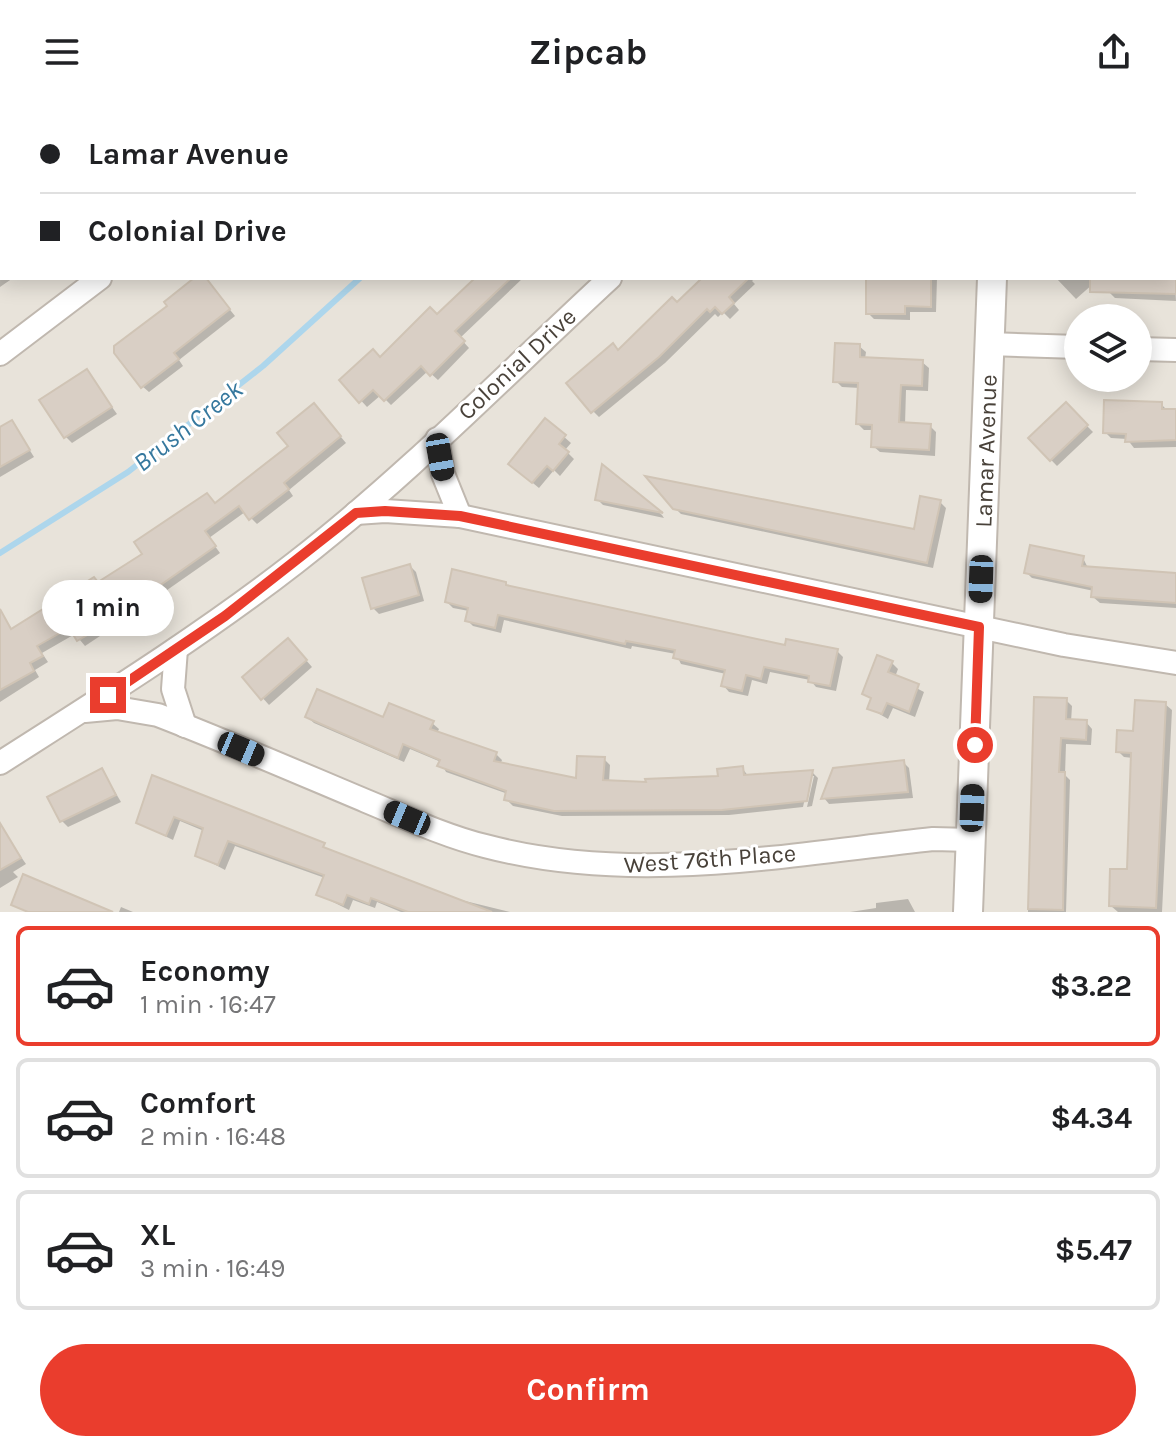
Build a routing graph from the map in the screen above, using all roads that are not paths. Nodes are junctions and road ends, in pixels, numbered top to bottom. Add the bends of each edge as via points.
1 (608, 280) edge
2 (992, 280) edge
3 (79, 287) edge
4 (989, 344) junction
5 (1064, 347) edge
6 (1152, 349) edge
7 (1176, 350) edge
8 (0, 354) edge
9 (437, 439) junction
10 (356, 513) junction
11 (460, 516) junction
12 (979, 627) junction
13 (176, 649) junction
14 (1176, 663) edge
15 (85, 711) junction
16 (185, 726) junction
17 (0, 763) edge
18 (971, 840) junction
19 (968, 912) edge

1 - 9 street, Colonial Drive
2 - 4 street, Lamar Avenue
3 - 8 street
4 - 5 street
4 - 12 street, Lamar Avenue
6 - 7 street
9 - 10 street, Colonial Drive
9 - 11 street via 443,474
10 - 11 street
10 - 13 street, Colonial Drive
11 - 12 street
12 - 14 street
12 - 18 street, Lamar Avenue
13 - 15 street, Colonial Drive
13 - 16 street via 173,689
15 - 16 street, West 76th Place via 136,711
15 - 17 street, Colonial Drive
16 - 18 street, West 76th Place via 435,830 543,859 621,867 682,866 933,839
18 - 19 street, Lamar Avenue

